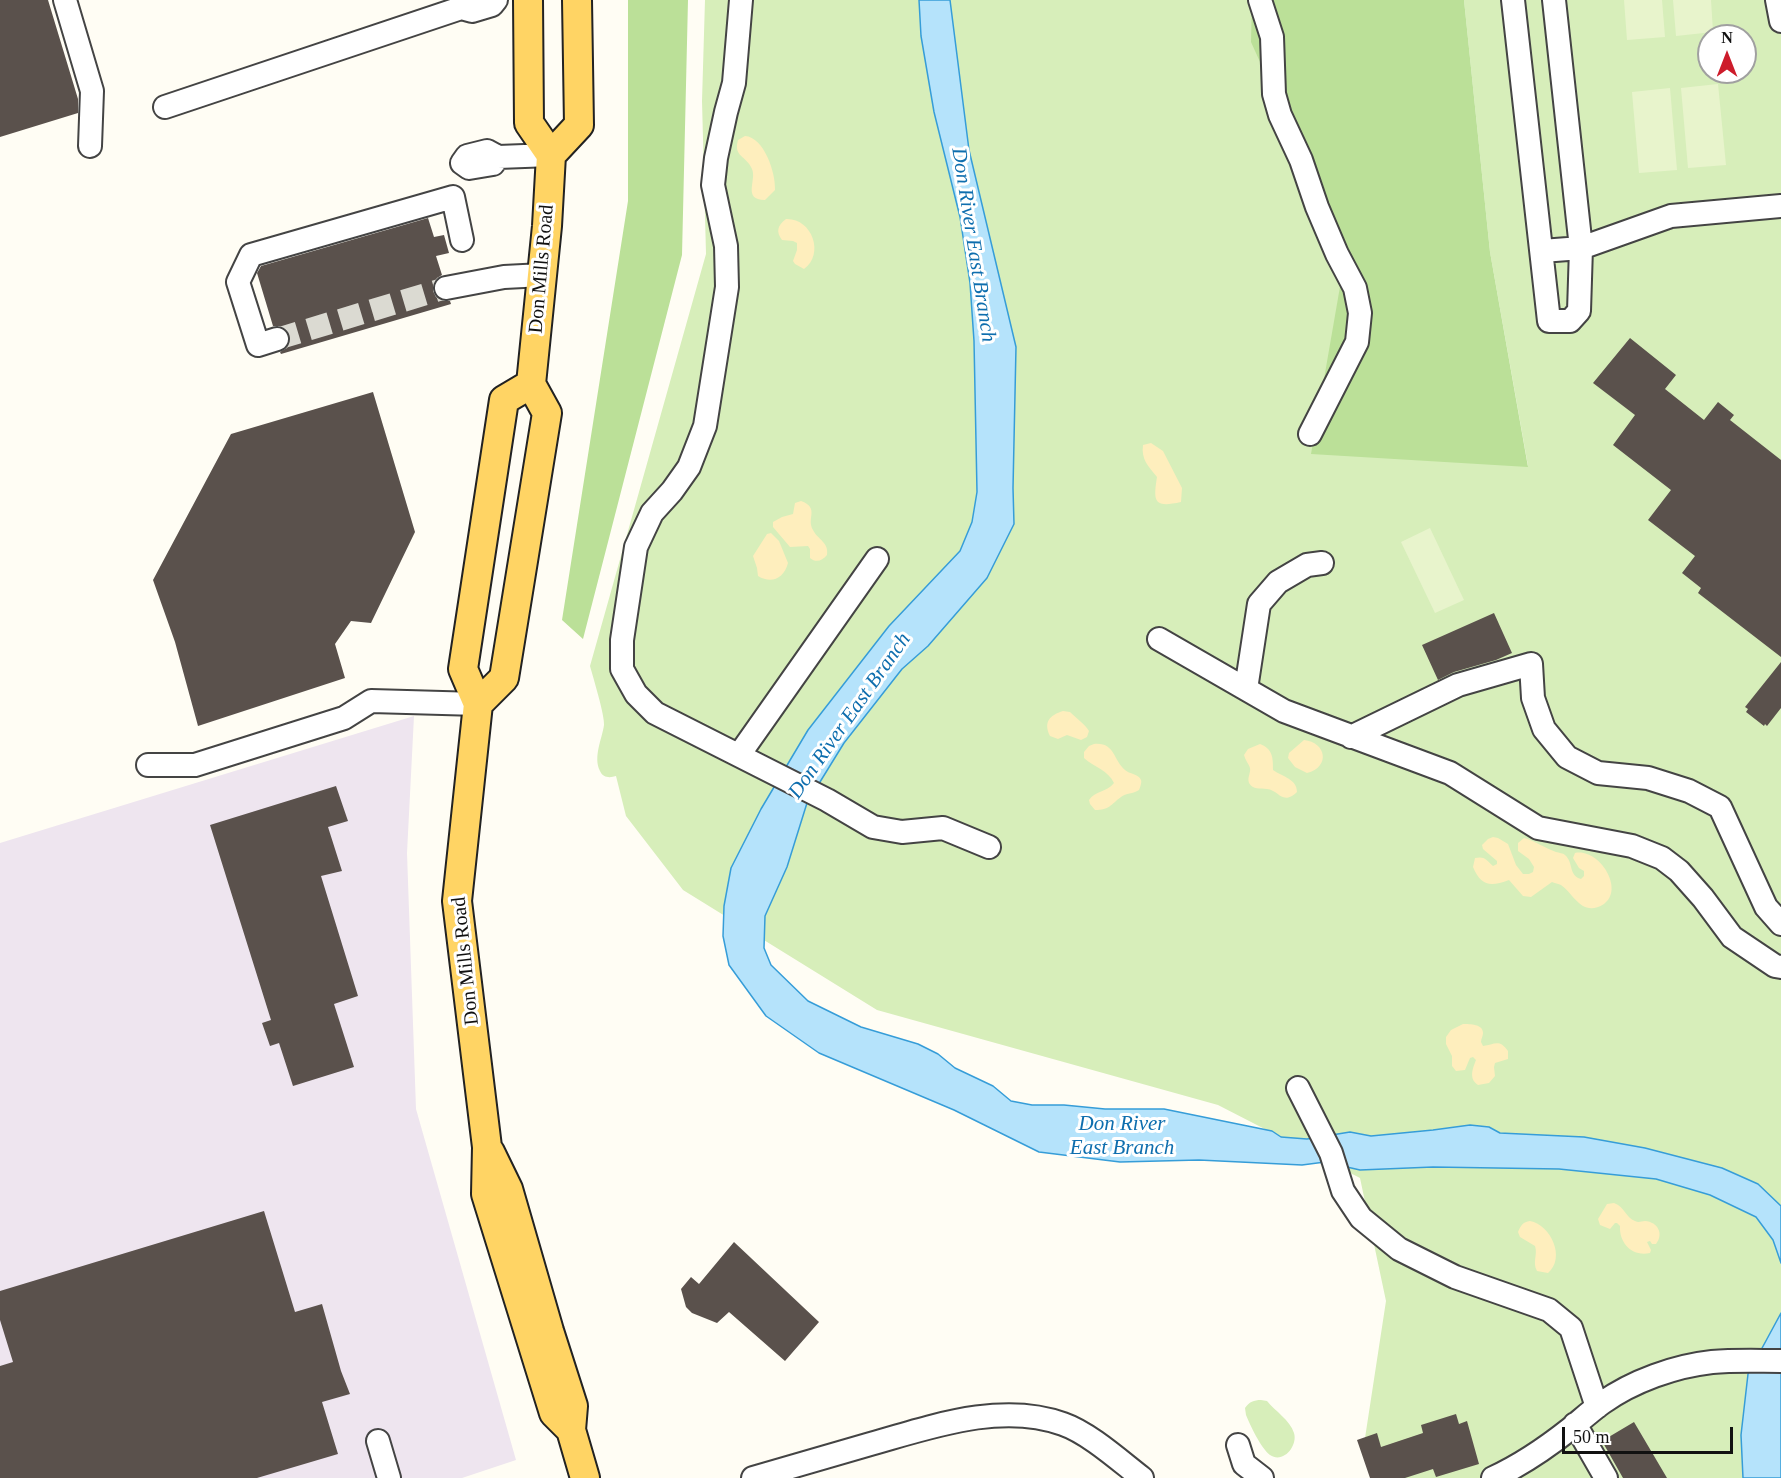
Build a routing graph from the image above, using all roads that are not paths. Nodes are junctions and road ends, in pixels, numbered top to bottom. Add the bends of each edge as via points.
1 (65, 0) edge
2 (496, 0) edge
3 (528, 0) edge
4 (577, 0) edge
5 (741, 0) edge
6 (1260, 0) edge
7 (1512, 0) edge
8 (1554, 0) edge
9 (1777, 0) edge
10 (463, 4) edge
11 (1781, 21) edge
12 (165, 107) dead end
13 (90, 146) dead end
14 (551, 155) junction
15 (498, 157) dead end
16 (1781, 206) edge
17 (462, 240) dead end
18 (1581, 248) junction
19 (1542, 251) junction
20 (543, 275) junction
21 (446, 288) tunnel mouth
22 (277, 339) tunnel mouth
23 (531, 384) junction
24 (1310, 434) dead end
25 (877, 559) dead end
26 (1322, 563) dead end
27 (1159, 639) dead end
28 (1246, 689) junction
29 (478, 704) junction
30 (1351, 737) junction
31 (739, 755) junction
32 (148, 765) dead end
33 (989, 847) dead end
34 (1781, 924) edge
35 (1781, 967) edge
36 (1301, 1094) dead end
37 (1781, 1361) edge
38 (1597, 1407) junction
39 (1575, 1424) junction
40 (378, 1442) dead end
41 (1238, 1444) dead end
42 (390, 1478) edge
43 (583, 1478) edge
44 (753, 1478) edge
45 (1142, 1478) edge
46 (1262, 1478) edge
47 (1493, 1478) edge
48 (1606, 1478) edge

1 - 13 lane via 92,91
2 - 10 lane via 472,11
3 - 14 main road via 529,123
4 - 14 main road via 579,124
5 - 31 lane via 734,83 713,185 726,246 727,287 705,426 689,467 652,513 636,547 621,640 621,669 636,694 655,713
6 - 24 lane via 1272,37 1274,94 1280,115 1355,288 1360,313 1358,342
7 - 19 lane
8 - 18 lane
9 - 11 lane
10 - 12 lane
14 - 15 lane
14 - 20 main road, Don Mills Road
16 - 18 lane via 1671,216
17 - 22 lane via 453,197 251,255 238,282 258,345
18 - 19 lane
18 - 19 lane via 1579,311 1570,321 1549,321
20 - 21 lane via 504,277
20 - 23 main road, Don Mills Road
23 - 29 main road via 547,413 504,678
23 - 29 main road, Don Mills Road via 504,400 463,669
25 - 31 lane
26 - 28 lane via 1307,565 1278,582 1259,604
27 - 28 lane
28 - 30 lane via 1284,711
29 - 32 lane via 371,701 344,718 195,765
29 - 43 main road, Don Mills Road via 458,901 487,1147 486,1194 554,1413 571,1430
30 - 34 lane via 1458,685 1531,664 1533,698 1544,729 1567,757 1598,772 1648,778 1689,791 1720,807 1766,907
30 - 35 lane via 1450,773 1538,828 1632,846 1662,858 1703,898 1732,937
31 - 33 lane via 873,827 902,832 943,828
36 - 38 lane via 1331,1154 1343,1191 1361,1218 1399,1249 1455,1276 1548,1310 1571,1328
37 - 38 lane via 1684,1367 1620,1392
38 - 39 lane
39 - 47 lane via 1524,1462
39 - 48 lane
40 - 42 lane
41 - 46 lane via 1245,1464
44 - 45 lane via 953,1422 1014,1416 1065,1425

